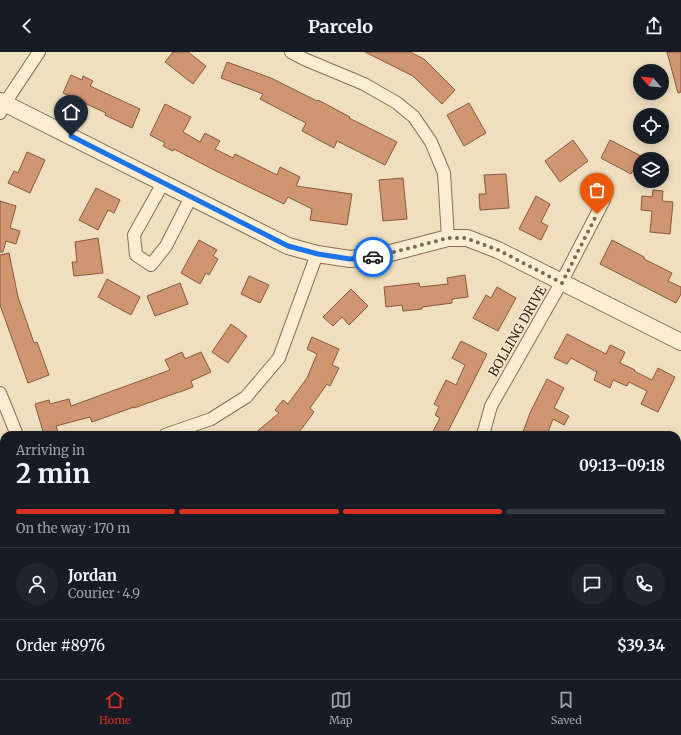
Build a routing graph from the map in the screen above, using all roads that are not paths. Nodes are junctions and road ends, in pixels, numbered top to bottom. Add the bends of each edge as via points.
1 (39, 52) edge
2 (291, 52) edge
3 (2, 105) edge
4 (163, 183) junction
5 (191, 197) junction
6 (604, 200) dead end
7 (448, 238) junction
8 (318, 254) junction
9 (562, 283) junction
10 (681, 342) edge
11 (0, 392) edge
12 (15, 431) edge
13 (177, 431) edge
14 (483, 431) edge

1 - 3 street
2 - 7 street via 364,84 397,103 414,117 431,142 444,174
3 - 4 street
4 - 5 street
4 - 5 street via 134,235 136,255 151,265 166,246
5 - 8 street via 288,246
6 - 9 street, BOLLING DRIVE
7 - 8 street via 364,258 350,259
7 - 9 street via 466,238 498,250
8 - 13 street via 279,358 246,397 211,420
9 - 10 street
9 - 14 street, BOLLING DRIVE via 491,406
11 - 12 street

